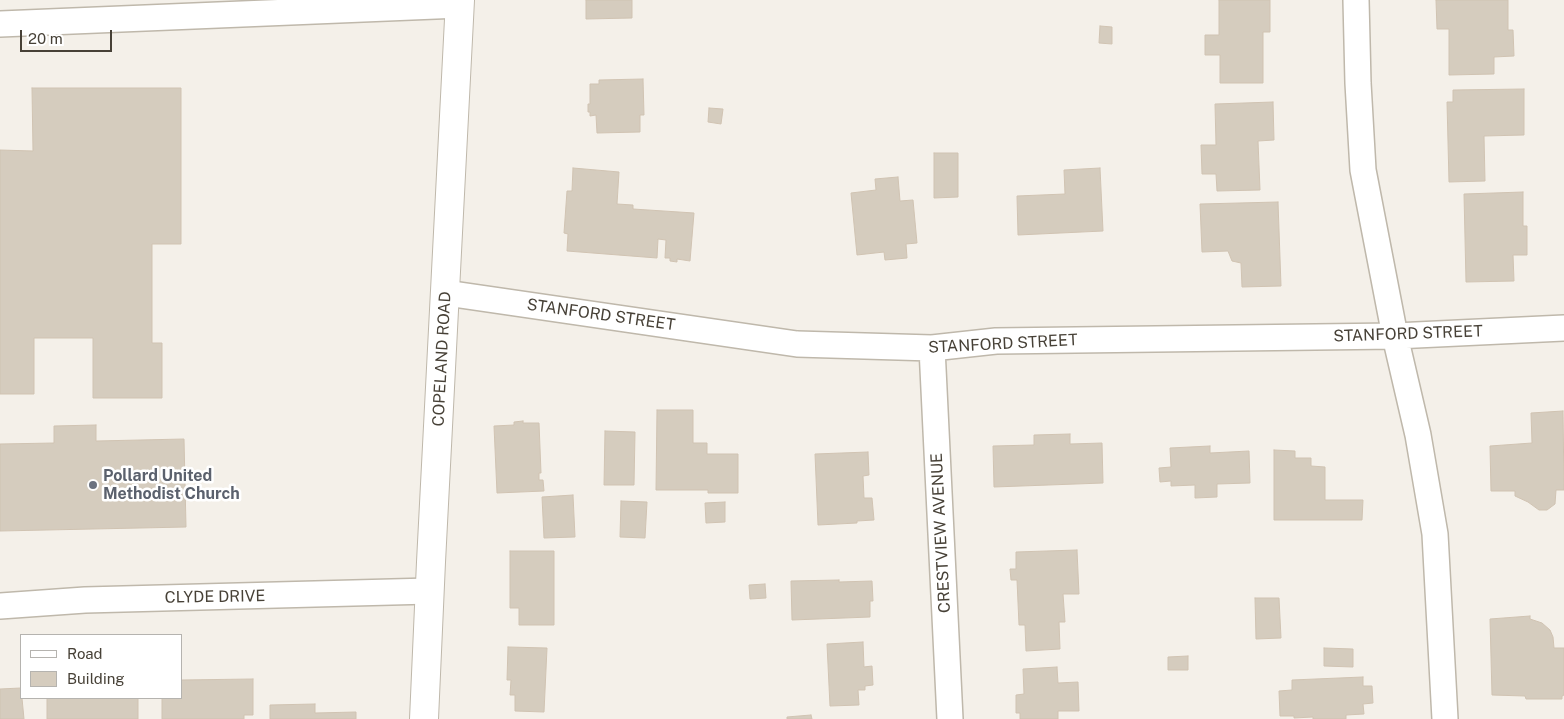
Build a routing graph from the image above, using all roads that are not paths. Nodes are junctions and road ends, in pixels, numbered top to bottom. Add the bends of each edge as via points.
1 (1356, 0) edge
2 (460, 2) edge
3 (0, 24) edge
4 (446, 293) junction
5 (1564, 328) edge
6 (1395, 336) junction
7 (932, 348) junction
8 (430, 591) junction
9 (0, 606) edge
10 (424, 719) edge
11 (950, 719) edge
12 (1445, 719) edge

1 - 6 street via 1363,170
2 - 3 street
2 - 4 street, COPELAND ROAD
4 - 7 street, STANFORD STREET via 797,344
4 - 8 street, COPELAND ROAD
5 - 6 street, STANFORD STREET
6 - 7 street, STANFORD STREET via 996,341
6 - 12 street via 1418,435 1435,534
7 - 11 street, CRESTVIEW AVENUE
8 - 9 street, CLYDE DRIVE via 85,600
8 - 10 street, COPELAND ROAD

